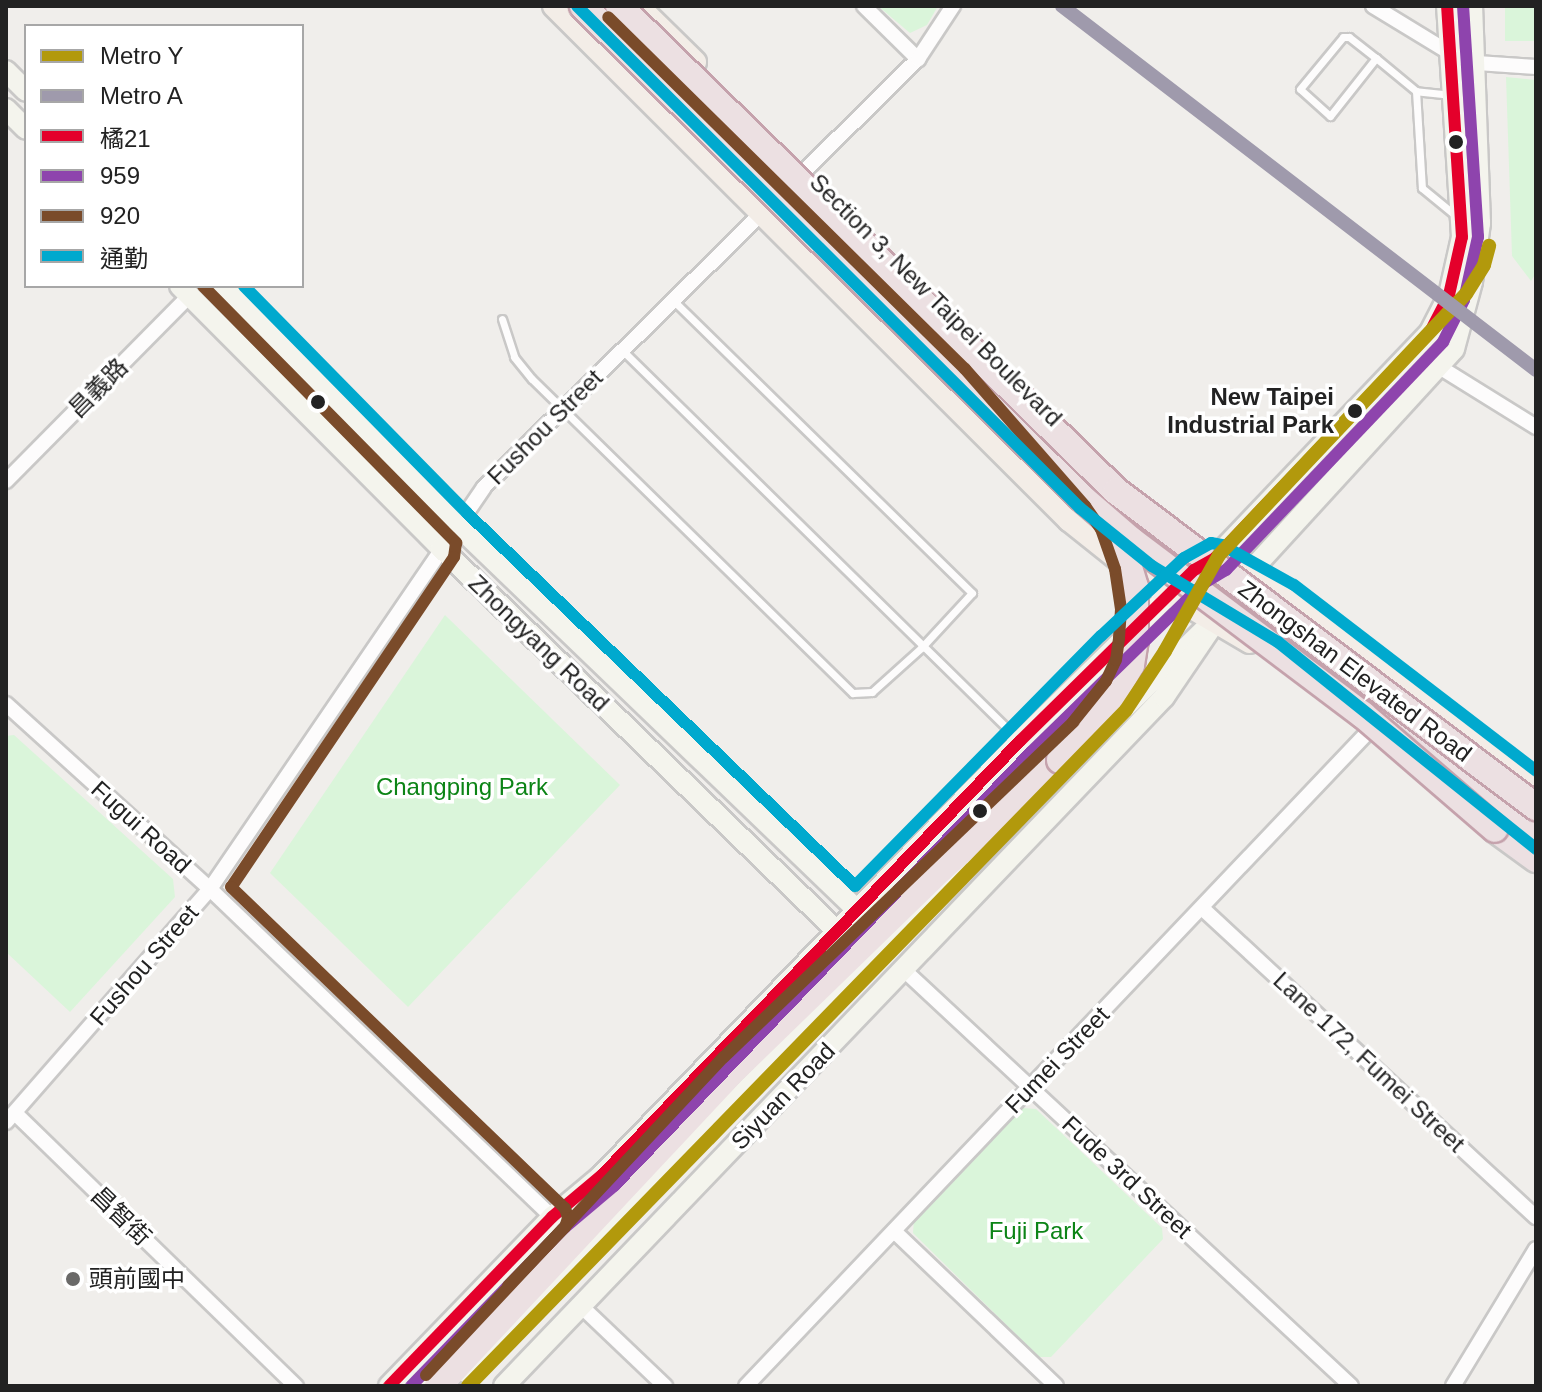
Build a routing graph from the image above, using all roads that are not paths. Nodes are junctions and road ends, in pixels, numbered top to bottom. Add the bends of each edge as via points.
1 (554, 6) edge
2 (583, 6) edge
3 (600, 6) edge
4 (619, 6) edge
5 (638, 6) edge
6 (864, 6) edge
7 (953, 6) edge
8 (1373, 6) edge
9 (1447, 6) edge
10 (1472, 6) edge
11 (1450, 53) junction
12 (1376, 58) junction
13 (918, 59) junction
14 (1477, 63) junction
15 (1536, 67) edge
16 (6, 71) edge
17 (24, 89) edge
18 (1416, 91) junction
19 (1454, 95) junction
20 (6, 109) edge
21 (24, 127) edge
22 (806, 172) junction
23 (786, 190) junction
24 (762, 213) junction
25 (1461, 220) junction
26 (224, 288) edge
27 (184, 291) edge
28 (672, 300) junction
29 (502, 319) dead end
30 (622, 350) junction
31 (977, 358) junction
32 (1441, 368) junction
33 (564, 408) junction
34 (1536, 427) edge
35 (6, 481) edge
36 (456, 524) junction
37 (441, 548) junction
38 (1204, 564) junction
39 (1242, 583) junction
40 (1169, 596) junction
41 (1214, 621) junction
42 (921, 648) junction
43 (8, 710) edge
44 (1366, 734) junction
45 (1020, 741) junction
46 (1536, 791) edge
47 (1536, 807) edge
48 (1536, 834) edge
49 (1536, 859) edge
50 (1536, 869) edge
51 (210, 889) junction
52 (855, 908) junction
53 (1202, 908) junction
54 (835, 929) junction
55 (903, 969) junction
56 (1031, 1087) junction
57 (10, 1118) edge
58 (602, 1175) junction
59 (552, 1217) junction
60 (1536, 1217) edge
61 (894, 1231) junction
62 (1536, 1249) edge
63 (582, 1307) junction
64 (296, 1386) edge
65 (389, 1386) edge
66 (413, 1386) edge
67 (438, 1386) edge
68 (454, 1386) edge
69 (504, 1386) edge
70 (665, 1386) edge
71 (746, 1386) edge
72 (1056, 1386) edge
73 (1351, 1386) edge
74 (1453, 1386) edge

1 - 24 main road
2 - 49 highway, Zhongshan Elevated Road, bridge via 1081,497 1317,678
3 - 23 main road, Section 3, New Taipei Boulevard
4 - 31 highway, Zhongshan Elevated Road, bridge
5 - 22 main road, Section 3, New Taipei Boulevard
6 - 13 street
7 - 13 street, Fushou Street
8 - 11 street
9 - 11 main road
10 - 14 main road, Siyuan Road
11 - 14 street
11 - 19 main road
12 - 12 lane via 1330,116 1300,89 1343,37
12 - 18 lane
13 - 22 street, Fushou Street
14 - 15 street
14 - 32 main road, Siyuan Road via 1480,223 1462,329
16 - 17 main road
18 - 19 lane
18 - 25 lane via 1422,188
19 - 25 main road
20 - 21 main road
22 - 23 street, Fushou Street
22 - 38 main road, Section 3, New Taipei Boulevard
23 - 24 street, Fushou Street
23 - 38 main road, Section 3, New Taipei Boulevard via 1108,501
24 - 28 street, Fushou Street
24 - 40 main road via 1069,520
25 - 38 main road via 1458,265 1430,332
26 - 36 main road, Zhongyang Road
27 - 35 street, 昌義路
27 - 37 main road, Zhongyang Road
28 - 30 street, Fushou Street
28 - 42 lane via 972,593
29 - 33 lane via 514,357
30 - 33 street, Fushou Street
30 - 42 lane
31 - 47 highway, Zhongshan Elevated Road, bridge via 1137,508
31 - 67 highway, bridge via 1098,496 1124,544 1137,608 1131,665 1120,689 1060,760 724,1081
32 - 34 street
32 - 39 main road, Siyuan Road
33 - 36 street, Fushou Street via 484,487
33 - 42 lane via 853,693 872,692
36 - 37 street, Fushou Street
36 - 52 main road, Zhongyang Road
37 - 51 street, Fushou Street
37 - 54 main road, Zhongyang Road
38 - 39 highway
38 - 40 main road
38 - 41 main road, Section 3, New Taipei Boulevard
39 - 41 main road, Siyuan Road
39 - 46 main road via 1285,598
39 - 48 highway via 1456,772
40 - 41 main road
40 - 45 main road
41 - 44 main road via 1268,655
41 - 55 main road, Siyuan Road via 1164,697
41 - 68 main road, Siyuan Road
42 - 45 lane
43 - 51 street, Fugui Road
44 - 50 main road
44 - 53 street, Fumei Street
45 - 52 main road
51 - 57 street, Fushou Street
51 - 59 street, Fugui Road
52 - 54 main road
53 - 56 street, Fumei Street
53 - 60 street, Lane 172, Fumei Street
54 - 58 main road
55 - 56 street, Fude 3rd Street
55 - 63 main road, Siyuan Road
56 - 61 street, Fumei Street
56 - 73 street, Fude 3rd Street
57 - 64 street, 昌智街
58 - 59 main road
58 - 66 main road via 559,1233
59 - 65 main road
61 - 71 street, Fumei Street
61 - 72 street
62 - 74 street
63 - 69 main road, Siyuan Road
63 - 70 street

